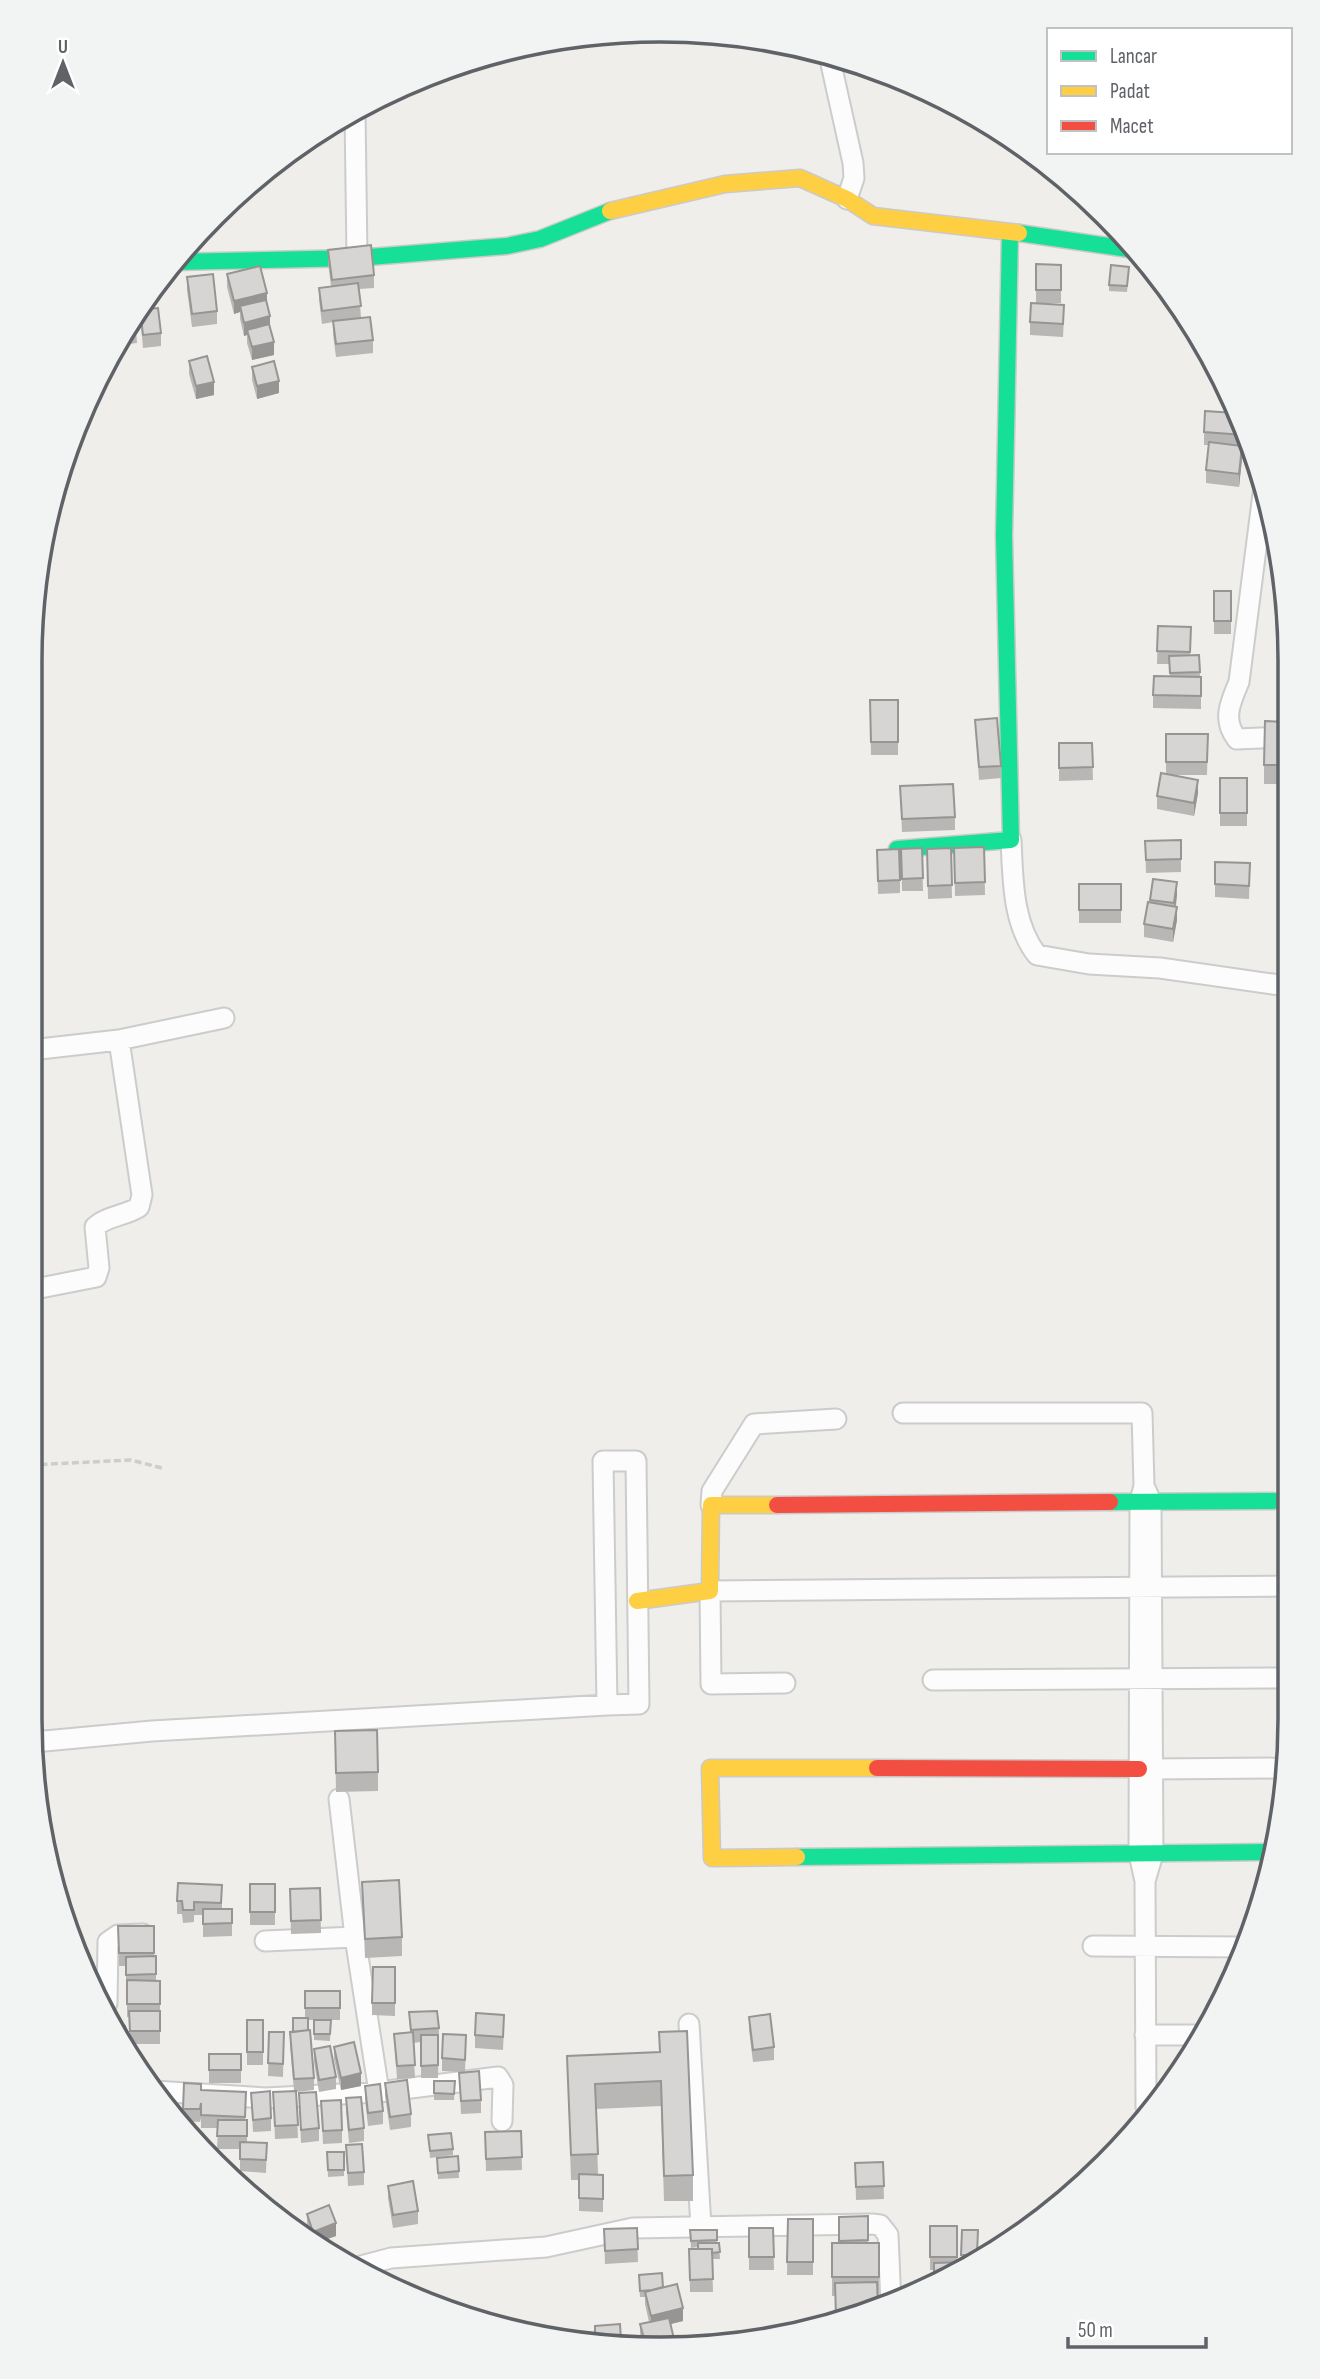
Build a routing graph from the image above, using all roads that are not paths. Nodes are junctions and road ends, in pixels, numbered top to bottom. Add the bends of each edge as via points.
1 (832, 67) edge
2 (355, 123) edge
3 (848, 198) junction
4 (1010, 233) junction
5 (1120, 248) edge
6 (357, 258) junction
7 (188, 262) edge
8 (1260, 514) edge
9 (1278, 737) edge
10 (1011, 840) junction
11 (897, 849) edge
12 (1278, 985) edge
13 (224, 1018) dead end
14 (119, 1040) junction
15 (42, 1049) edge
16 (42, 1288) edge
17 (903, 1413) dead end
18 (836, 1419) dead end
19 (1145, 1496) junction
20 (1274, 1501) dead end
21 (711, 1505) junction
22 (1278, 1586) edge
23 (1145, 1587) junction
24 (710, 1591) junction
25 (637, 1601) junction
26 (1278, 1678) edge
27 (1146, 1679) junction
28 (933, 1681) dead end
29 (785, 1683) dead end
30 (607, 1705) junction
31 (43, 1741) edge
32 (1276, 1768) edge
33 (1146, 1769) junction
34 (339, 1799) dead end
35 (1263, 1852) edge
36 (1146, 1854) junction
37 (143, 1934) edge
38 (355, 1937) junction
39 (265, 1941) dead end
40 (1093, 1946) dead end
41 (1145, 1947) junction
42 (1234, 1947) edge
43 (107, 1994) edge
44 (689, 2024) dead end
45 (1146, 2035) junction
46 (1191, 2035) edge
47 (168, 2092) edge
48 (379, 2092) junction
49 (1146, 2100) edge
50 (502, 2121) dead end
51 (701, 2227) junction
52 (369, 2264) edge
53 (890, 2292) edge

1 - 3 street via 853,163
2 - 6 street
3 - 4 street via 873,216
3 - 6 street via 800,178 766,178 617,208 523,244
4 - 5 street
4 - 10 street via 1004,435 1005,728
6 - 7 street
8 - 9 street via 1238,682 1228,724 1237,739
10 - 11 street
10 - 12 street via 1014,889 1024,934 1037,955
13 - 14 street
14 - 15 street
14 - 16 street via 142,1195 139,1207 94,1227 96,1277
17 - 19 street via 1142,1413
18 - 21 street via 754,1423 712,1491
19 - 20 street
19 - 21 street
19 - 23 street
21 - 24 street
22 - 23 street
23 - 24 street
23 - 27 street
24 - 25 street
24 - 29 street via 711,1684
25 - 30 street via 639,1703
25 - 30 street via 636,1461 603,1461
26 - 27 street
27 - 28 street
27 - 33 street
30 - 31 street
32 - 33 street
33 - 36 street
33 - 36 street via 710,1768 712,1858
34 - 38 street
35 - 36 street
36 - 41 street
37 - 43 street via 118,1935 108,1942
38 - 39 street
38 - 48 street
40 - 41 street
41 - 42 street
41 - 45 street
44 - 51 street
45 - 46 street
45 - 49 street
47 - 48 street via 266,2098
48 - 50 street via 498,2077 503,2084
51 - 52 street via 633,2228 545,2247 391,2258
51 - 53 street via 880,2225 888,2235

